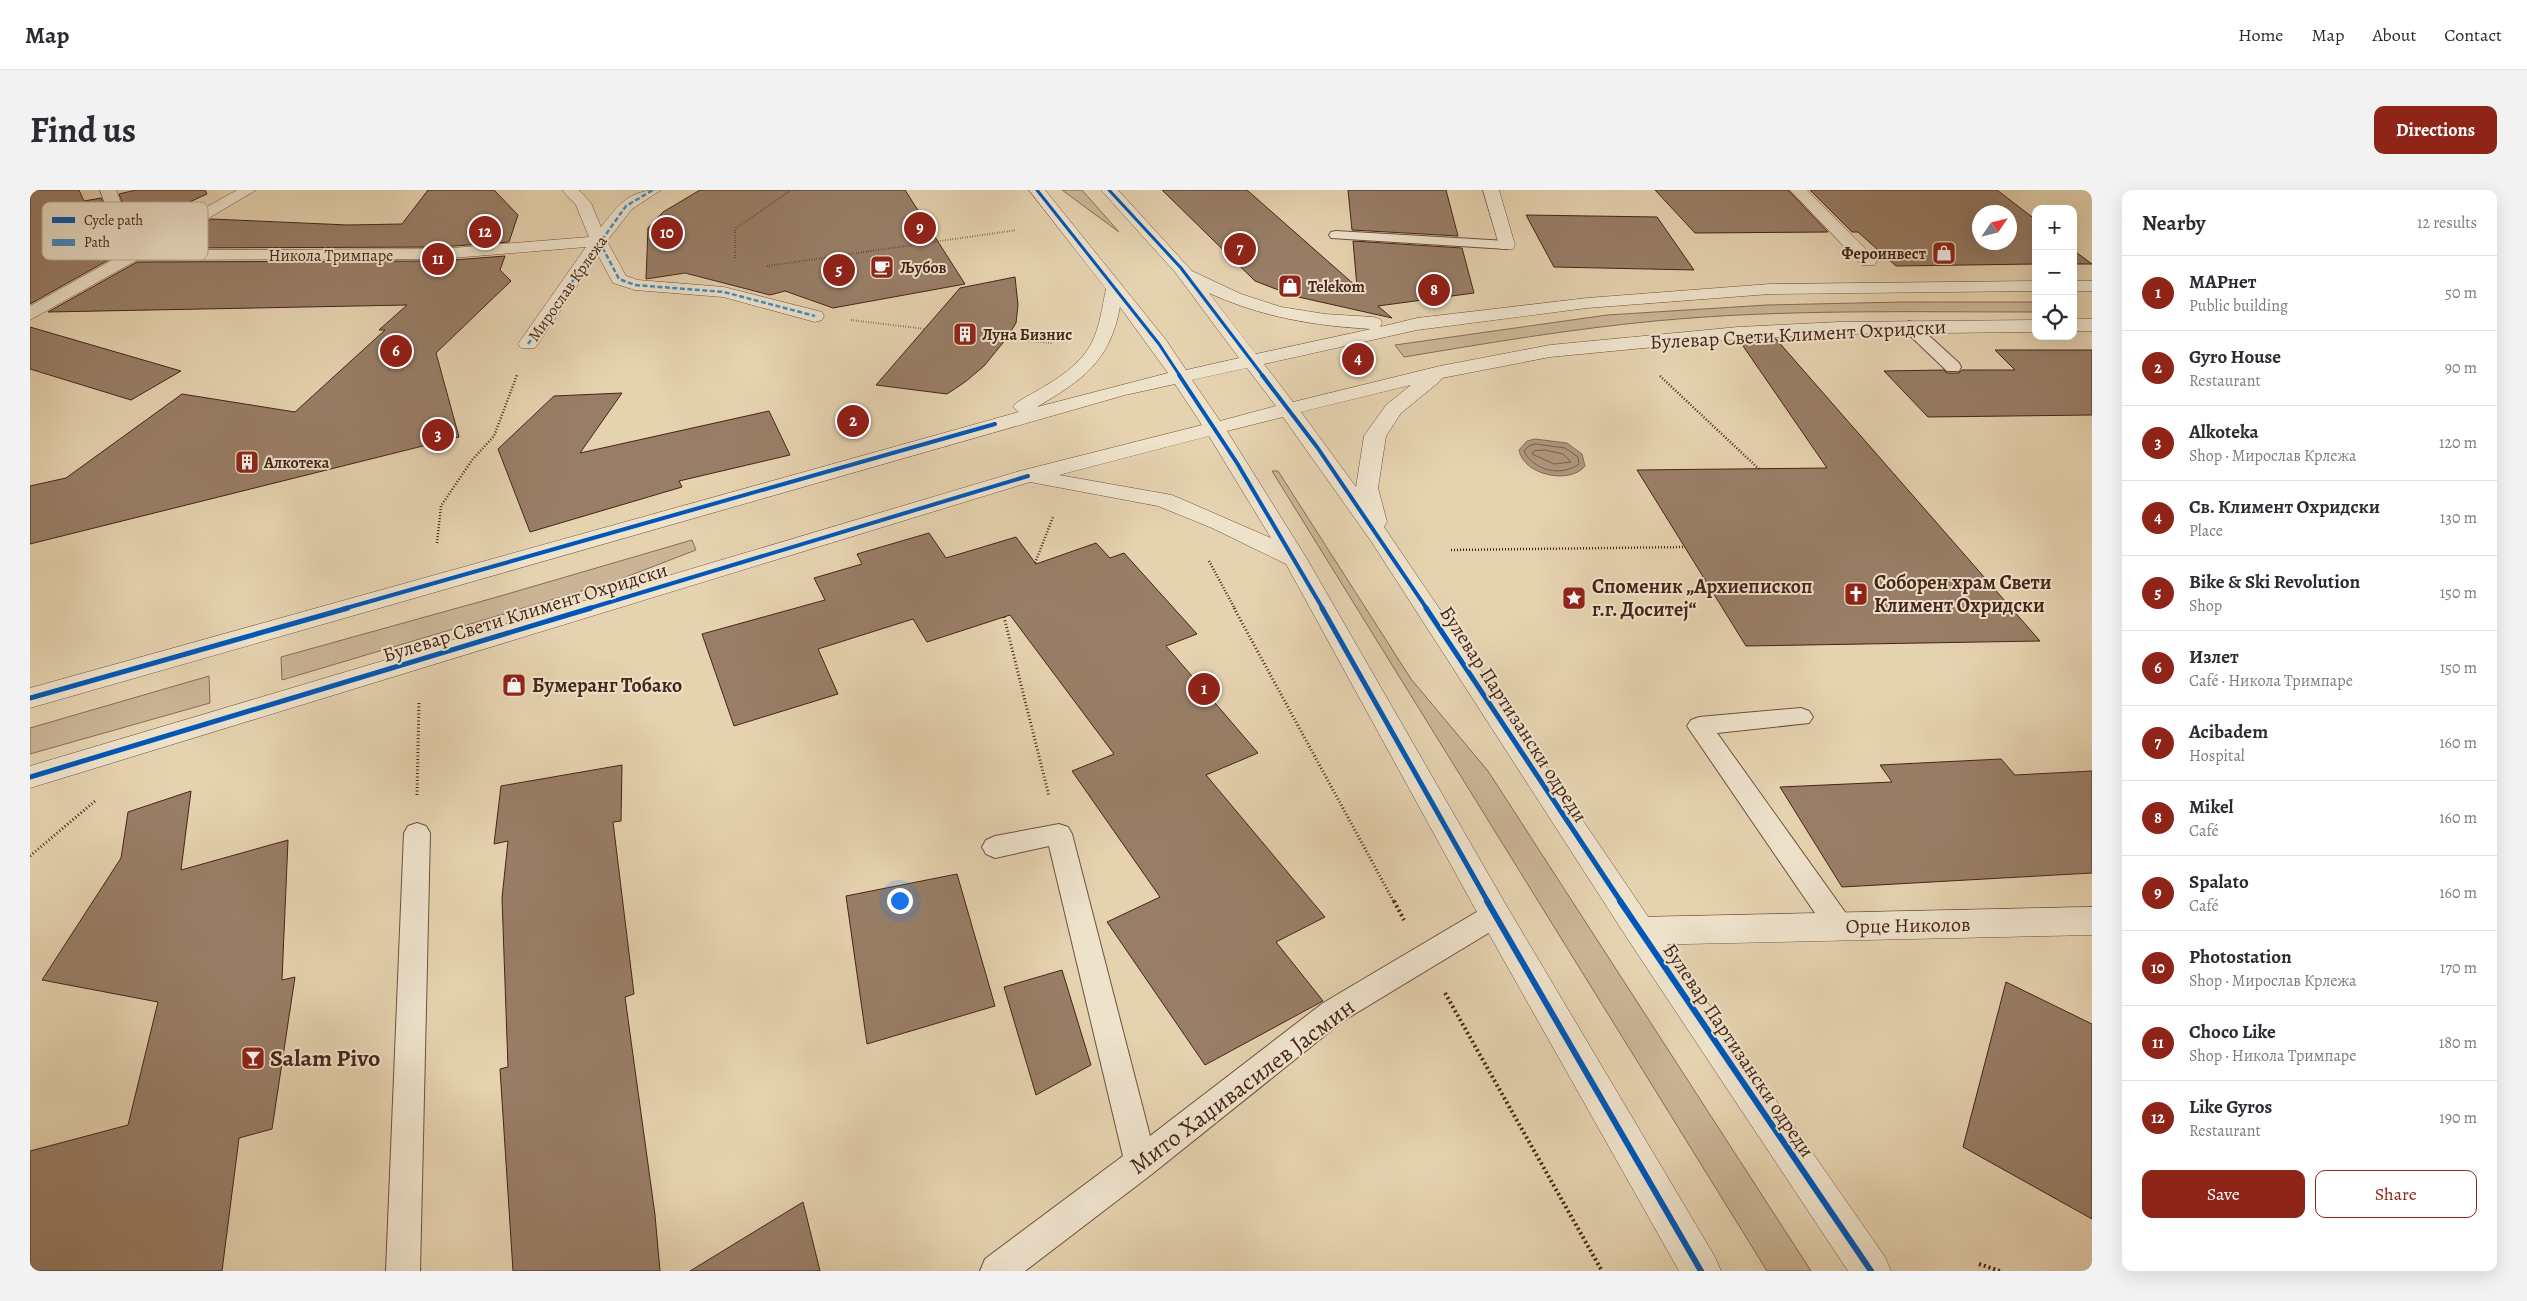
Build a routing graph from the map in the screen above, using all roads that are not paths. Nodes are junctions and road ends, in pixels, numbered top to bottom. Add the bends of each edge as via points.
1 (108, 190) edge
2 (248, 190) edge
3 (570, 190) edge
4 (653, 190) edge
5 (1037, 190) edge
6 (1109, 190) edge
7 (1491, 190) edge
8 (1798, 190) edge
9 (112, 202) edge
10 (208, 212) edge
11 (1336, 235) dead end
12 (599, 241) junction
13 (1507, 245) joint
14 (208, 255) edge
15 (123, 260) edge
16 (1868, 261) dead end
17 (1181, 268) junction
18 (2032, 286) edge
19 (2077, 286) edge
20 (2092, 286) edge
21 (1115, 289) junction
22 (30, 314) edge
23 (815, 316) road end
24 (1417, 324) junction
25 (2092, 325) edge
26 (1909, 326) junction
27 (2032, 326) edge
28 (2077, 326) edge
29 (528, 344) road end
30 (1251, 360) junction
31 (1954, 367) dead end
32 (1440, 372) junction
33 (1180, 375) junction
34 (1288, 409) junction
35 (995, 424) junction
36 (1214, 426) junction
37 (1028, 476) junction
38 (1380, 538) junction
39 (1295, 559) junction
40 (30, 698) edge
41 (1800, 717) dead end
42 (30, 777) edge
43 (417, 833) road end
44 (995, 847) dead end
45 (1495, 915) junction
46 (2092, 921) edge
47 (1840, 927) junction
48 (1640, 931) junction
49 (1142, 1163) junction
50 (403, 1271) edge
51 (997, 1271) edge
52 (1701, 1271) edge
53 (1871, 1271) edge

1 - 9 street
2 - 10 street
3 - 12 street via 583,202
4 - 12 street, Мирослав Крлежа via 626,206
5 - 21 street
6 - 17 street, Булевар Партизански одреди
7 - 13 street
8 - 16 street
11 - 13 lane
12 - 14 street, Никола Тримпаре via 440,254
12 - 23 street via 619,279 635,286 724,292
12 - 29 street, Мирослав Крлежа
15 - 22 street
17 - 24 street via 1232,298 1275,312 1338,322
17 - 30 street, Булевар Партизански одреди
18 - 24 street, Булевар Свети Климент Охридски via 1751,290 1587,303
19 - 20 street
21 - 33 street
21 - 35 street via 1106,332 1097,351 1076,375
24 - 30 street, Булевар Свети Климент Охридски
25 - 28 street
26 - 27 street, Булевар Свети Климент Охридски
26 - 31 lane
26 - 32 street, Булевар Свети Климент Охридски via 1738,332 1550,352
30 - 33 street, Булевар Свети Климент Охридски
30 - 34 street, Булевар Партизански одреди
32 - 34 street, Булевар Свети Климент Охридски
32 - 38 street via 1392,409 1375,436 1368,488
33 - 35 street, Булевар Свети Климент Охридски
33 - 36 street
34 - 36 street, Булевар Свети Климент Охридски
34 - 38 street, Булевар Партизански одреди
35 - 40 street, Булевар Свети Климент Охридски
36 - 37 street, Булевар Свети Климент Охридски
36 - 39 street
37 - 39 street via 1164,500 1220,522
37 - 42 street, Булевар Свети Климент Охридски
38 - 48 street, Булевар Партизански одреди
39 - 45 street
41 - 47 lane via 1699,726
43 - 50 lane
44 - 49 lane via 1059,834
45 - 49 lane, Мито Хаџивасилев Јасмин via 1333,1012
45 - 52 street
46 - 47 street, Орце Николов
47 - 48 street, Орце Николов
48 - 53 street, Булевар Партизански одреди
49 - 51 lane, Мито Хаџивасилев Јасмин

